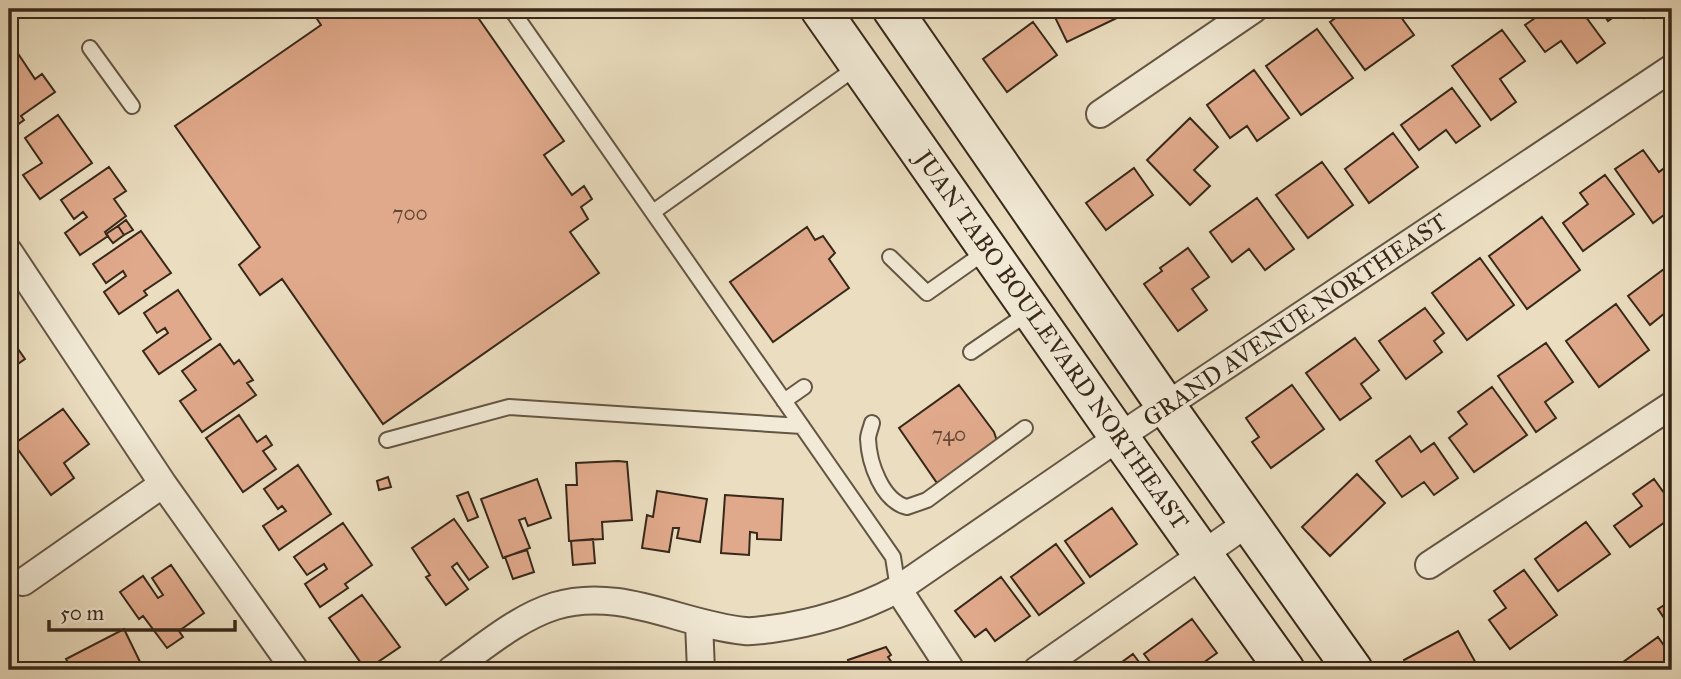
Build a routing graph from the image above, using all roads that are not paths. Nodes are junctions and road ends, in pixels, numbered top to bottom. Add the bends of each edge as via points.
1 (511, 9) edge
2 (820, 9) edge
3 (1254, 9) edge
4 (899, 20) edge
5 (90, 48) dead end
6 (860, 65) junction
7 (1672, 68) edge
8 (132, 107) dead end
9 (1100, 114) dead end
10 (653, 212) junction
11 (989, 250) junction
12 (9, 251) edge
13 (890, 257) dead end
14 (1032, 310) junction
15 (971, 352) dead end
16 (804, 387) dead end
17 (784, 401) junction
18 (1672, 405) edge
19 (1166, 406) junction
20 (872, 423) dead end
21 (802, 426) junction
22 (1025, 428) dead end
23 (1119, 437) junction
24 (387, 440) dead end
25 (163, 484) junction
26 (1249, 522) junction
27 (1203, 555) junction
28 (1429, 565) dead end
29 (23, 582) dead end
30 (898, 589) junction
31 (698, 623) junction
32 (295, 670) edge
33 (451, 670) edge
34 (701, 670) edge
35 (951, 670) edge
36 (1037, 670) edge
37 (1285, 670) edge
38 (1353, 670) edge

1 - 10 lane
2 - 6 main road, JUAN TABO BOULEVARD NORTHEAST
3 - 9 street
4 - 6 main road
4 - 19 main road
5 - 8 lane
6 - 10 lane
6 - 11 main road, JUAN TABO BOULEVARD NORTHEAST
7 - 19 street, GRAND AVENUE NORTHEAST
10 - 17 lane
11 - 13 lane via 927,293
11 - 14 main road, JUAN TABO BOULEVARD NORTHEAST
12 - 25 street
14 - 15 lane
14 - 23 main road, JUAN TABO BOULEVARD NORTHEAST
16 - 17 lane
17 - 21 lane
18 - 28 street
19 - 23 street, GRAND AVENUE NORTHEAST
19 - 26 main road
20 - 22 lane via 867,437 878,478 892,501 907,507 926,500
21 - 24 lane via 509,407
21 - 30 lane via 893,557
23 - 27 main road, JUAN TABO BOULEVARD NORTHEAST
23 - 30 street, GRAND AVENUE NORTHEAST
25 - 29 street
25 - 32 street
26 - 27 street
26 - 38 main road
27 - 36 street
27 - 37 main road, JUAN TABO BOULEVARD NORTHEAST
30 - 31 street, GRAND AVENUE NORTHEAST via 833,617 798,625 747,632
30 - 35 street
31 - 33 street, GRAND AVENUE NORTHEAST via 605,600 557,605 526,618
31 - 34 street

